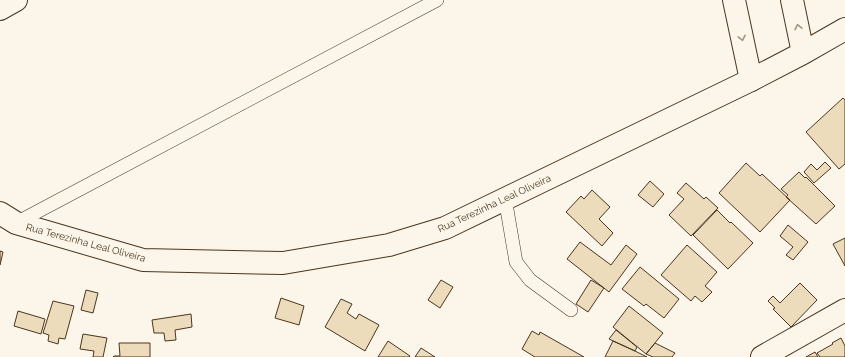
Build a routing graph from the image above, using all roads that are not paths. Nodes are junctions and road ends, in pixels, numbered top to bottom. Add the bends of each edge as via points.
1 (16, 0) edge
2 (437, 0) edge
3 (734, 0) edge
4 (792, 0) edge
5 (0, 9) edge
6 (845, 29) edge
7 (803, 53) junction
8 (751, 80) junction
9 (505, 198) junction
10 (8, 218) edge
11 (570, 310) dead end
12 (845, 310) edge
13 (762, 357) edge

1 - 5 street
2 - 10 lane
3 -> 8 street
7 -> 4 street
6 - 7 street, Rua Terezinha Leal Oliveira
7 - 8 street, Rua Terezinha Leal Oliveira
8 - 9 street, Rua Terezinha Leal Oliveira
9 - 10 street, Rua Terezinha Leal Oliveira via 445,228 389,245 282,263 143,260
9 - 11 lane via 516,262 530,280
12 - 13 street

